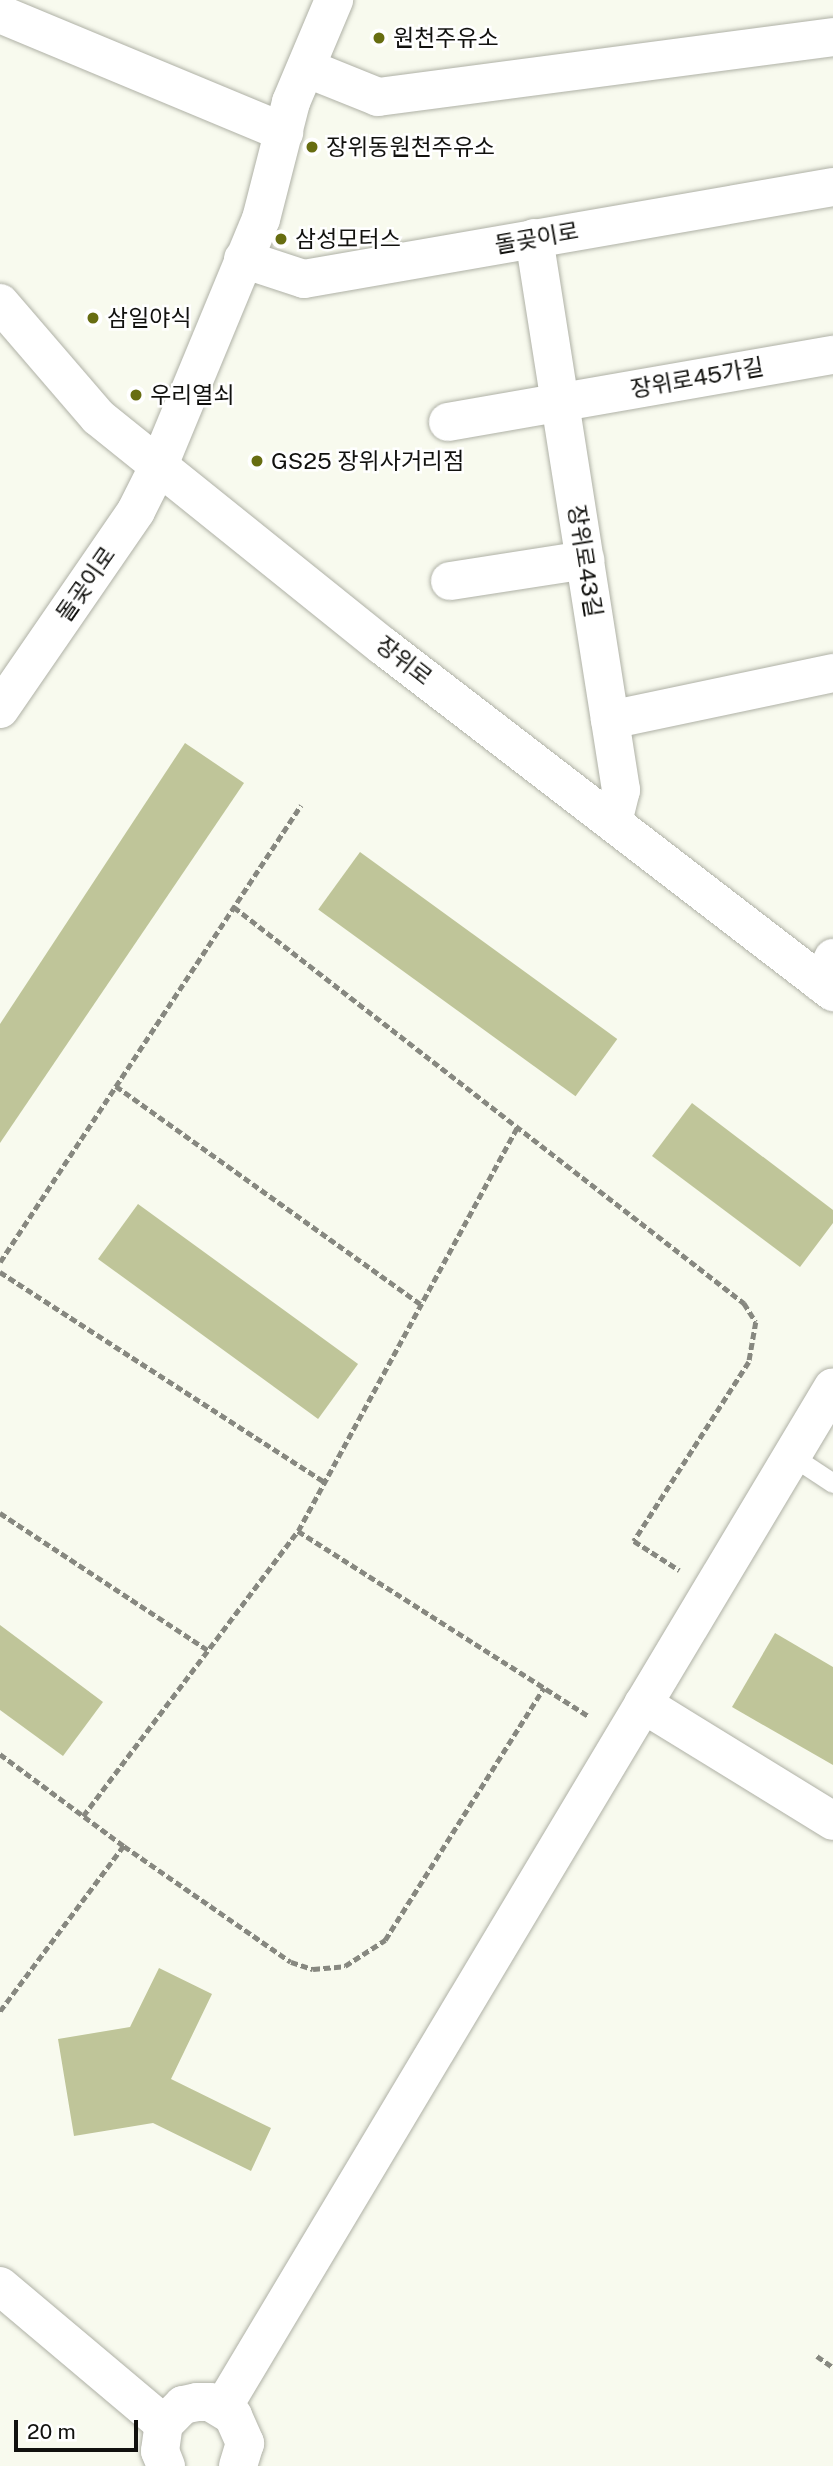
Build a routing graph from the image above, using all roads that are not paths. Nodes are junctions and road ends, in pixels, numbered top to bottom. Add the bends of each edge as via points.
1 (334, 0) edge
2 (0, 14) edge
3 (833, 37) edge
4 (306, 68) junction
5 (284, 132) junction
6 (833, 187) edge
7 (534, 238) junction
8 (243, 259) junction
9 (0, 303) edge
10 (833, 355) edge
11 (561, 402) junction
12 (448, 422) dead end
13 (159, 465) junction
14 (585, 560) junction
15 (450, 580) dead end
16 (833, 673) edge
17 (0, 709) edge
18 (610, 720) junction
19 (613, 822) junction
20 (829, 978) edge
21 (833, 1387) edge
22 (792, 1455) junction
23 (833, 1483) edge
24 (643, 1704) junction
25 (833, 1821) edge
26 (0, 2286) edge
27 (223, 2407) junction
28 (164, 2424) junction
29 (166, 2466) edge
30 (238, 2466) edge

1 - 4 street, 돌곶이로
2 - 5 street
3 - 4 street via 378,97
4 - 5 street, 돌곶이로
5 - 8 street, 돌곶이로
6 - 7 street, 돌곶이로
7 - 8 street, 돌곶이로 via 304,279
7 - 11 street, 장위로43길
8 - 13 street, 돌곶이로
9 - 13 street, 장위로 via 98,417
10 - 11 street, 장위로45가길
11 - 12 street
11 - 14 street, 장위로43길
13 - 17 street, 돌곶이로 via 136,511
13 - 19 street, 장위로
14 - 15 street
14 - 18 street, 장위로43길
16 - 18 street
18 - 19 street, 장위로43길 via 621,790
19 - 20 street, 장위로
21 - 22 street
22 - 23 lane
22 - 24 street
24 - 25 street
24 - 27 street
26 - 28 street
27 - 28 street via 197,2402 183,2406
27 - 30 street via 241,2428 245,2443
28 - 29 street via 160,2451

